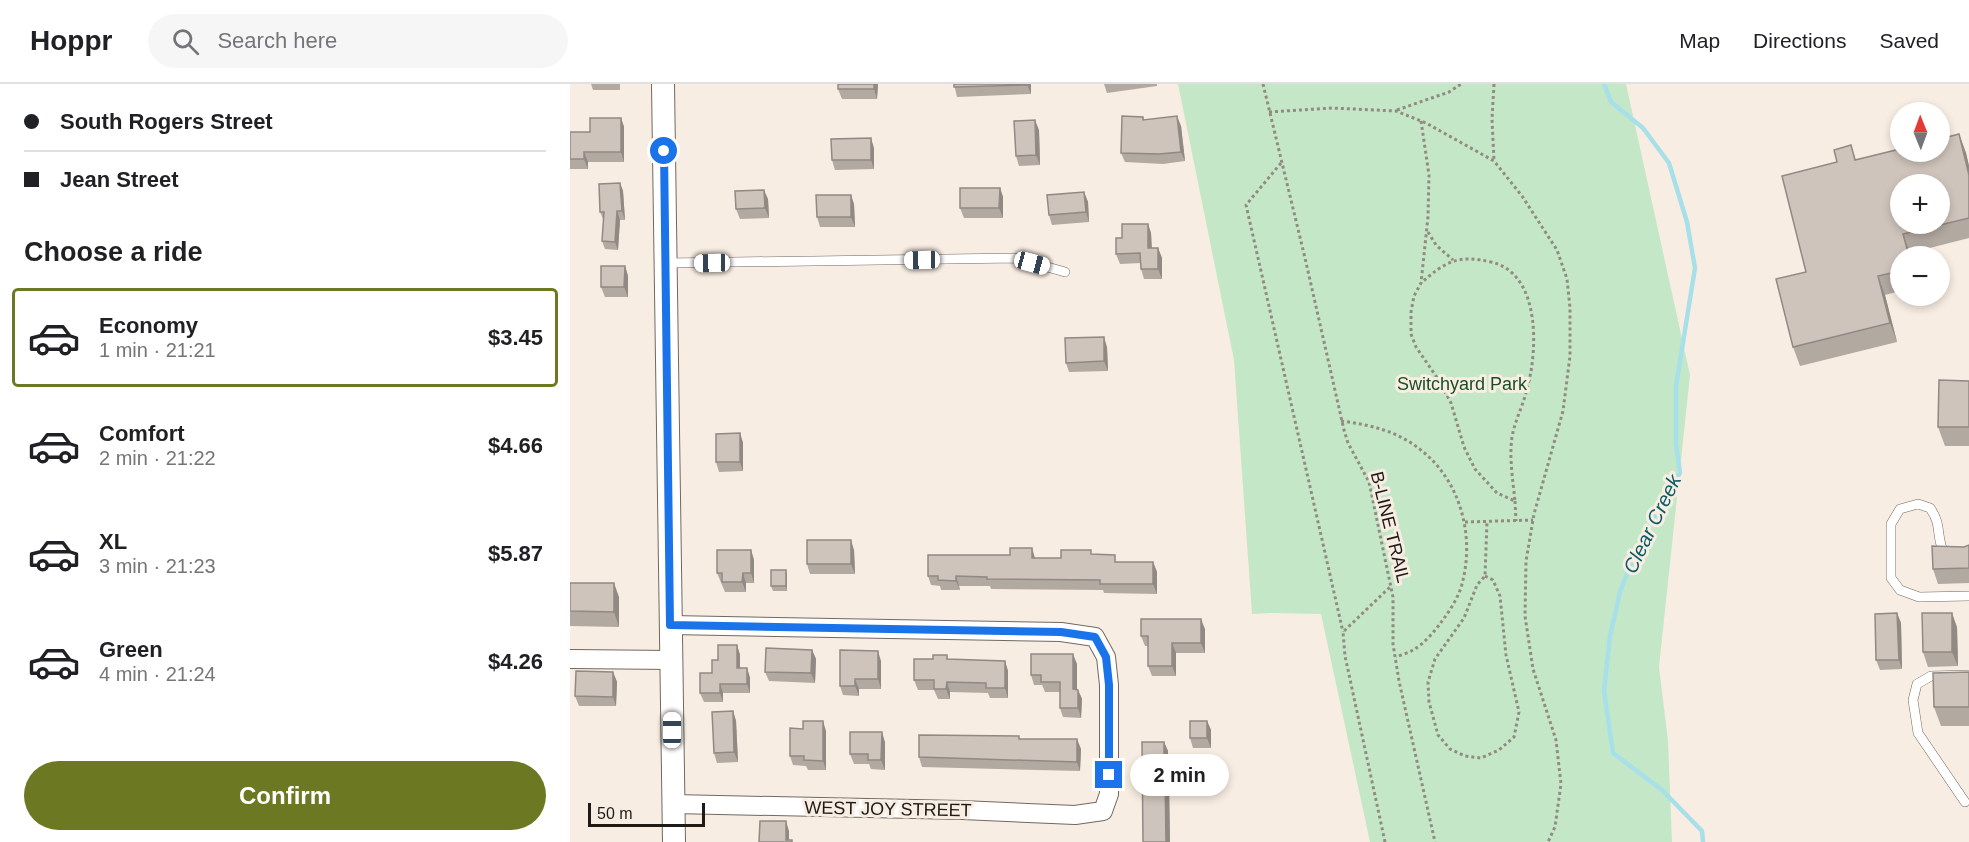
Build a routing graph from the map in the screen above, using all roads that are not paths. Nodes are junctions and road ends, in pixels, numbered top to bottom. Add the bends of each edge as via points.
1 (663, 84) edge
2 (665, 263) junction
3 (1065, 272) dead end
4 (1969, 555) edge
5 (1969, 596) edge
6 (670, 625) junction
7 (570, 659) edge
8 (671, 660) junction
9 (1969, 675) edge
10 (1965, 802) dead end
11 (673, 804) junction
12 (674, 842) edge

1 - 2 street
2 - 3 lane via 1016,258
2 - 6 street
4 - 5 lane via 1945,555 1940,545 1938,518 1930,507 1918,504 1900,509 1891,524 1892,578 1900,590 1919,597
6 - 8 street
6 - 11 street, WEST JOY STREET via 1061,632 1095,637 1106,657 1109,685 1109,794 1103,812 1076,815
7 - 8 street
8 - 11 street
9 - 10 lane via 1931,676 1917,684 1914,700 1918,734
11 - 12 street

